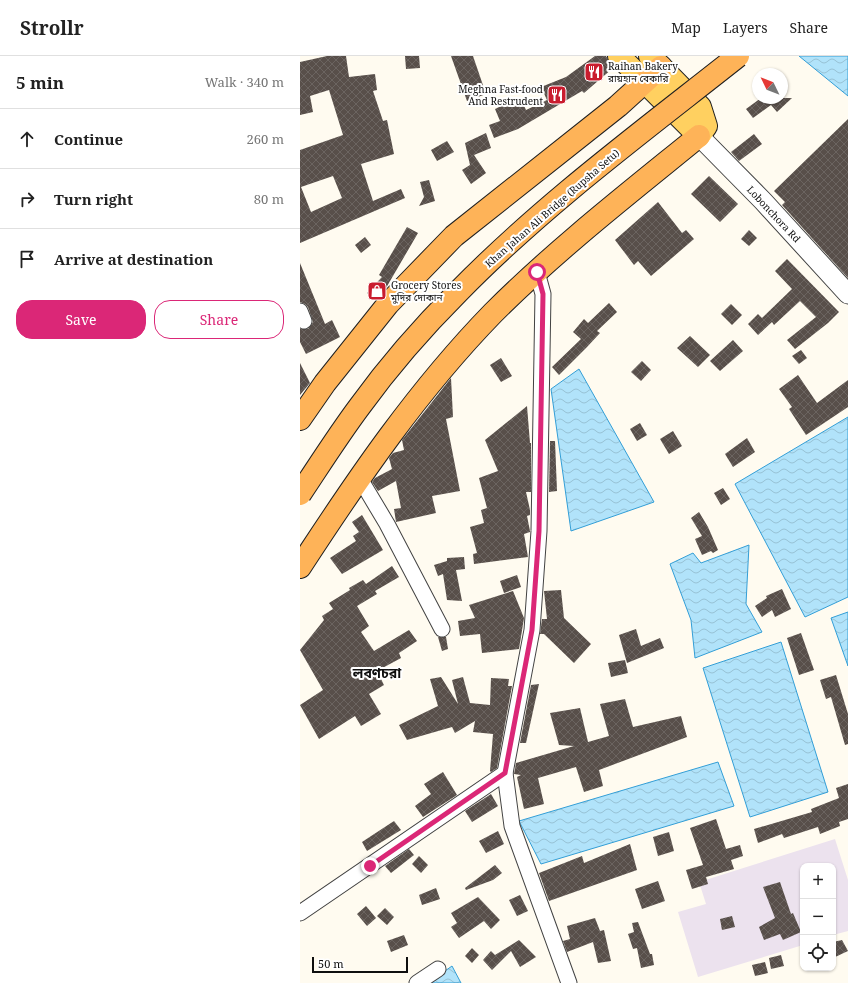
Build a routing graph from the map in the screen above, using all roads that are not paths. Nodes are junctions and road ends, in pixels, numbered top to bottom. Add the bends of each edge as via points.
1 (738, 56) edge
2 (656, 62) edge
3 (633, 70) edge
4 (699, 136) junction
5 (537, 272) junction
6 (848, 294) edge
7 (300, 419) edge
8 (359, 477) junction
9 (300, 494) edge
10 (300, 568) edge
11 (442, 629) dead end
12 (505, 773) junction
13 (300, 913) edge
14 (438, 969) dead end
15 (417, 983) edge
16 (569, 983) edge

1 - 9 highway, Khan Jahan Ali Bridge (Rupsha Setu), bridge via 590,173 506,245 457,292 409,344 360,405
2 - 3 highway
2 - 4 main road via 700,107 706,126
3 - 4 main road
3 - 7 highway via 618,106 454,236 388,304 325,383
4 - 5 highway
4 - 6 street, Lobonchora Rd
5 - 8 highway via 493,314 409,409
5 - 12 street via 543,294 539,531 532,630
8 - 10 highway
8 - 11 street
12 - 13 street
12 - 16 street via 512,826
14 - 15 street

